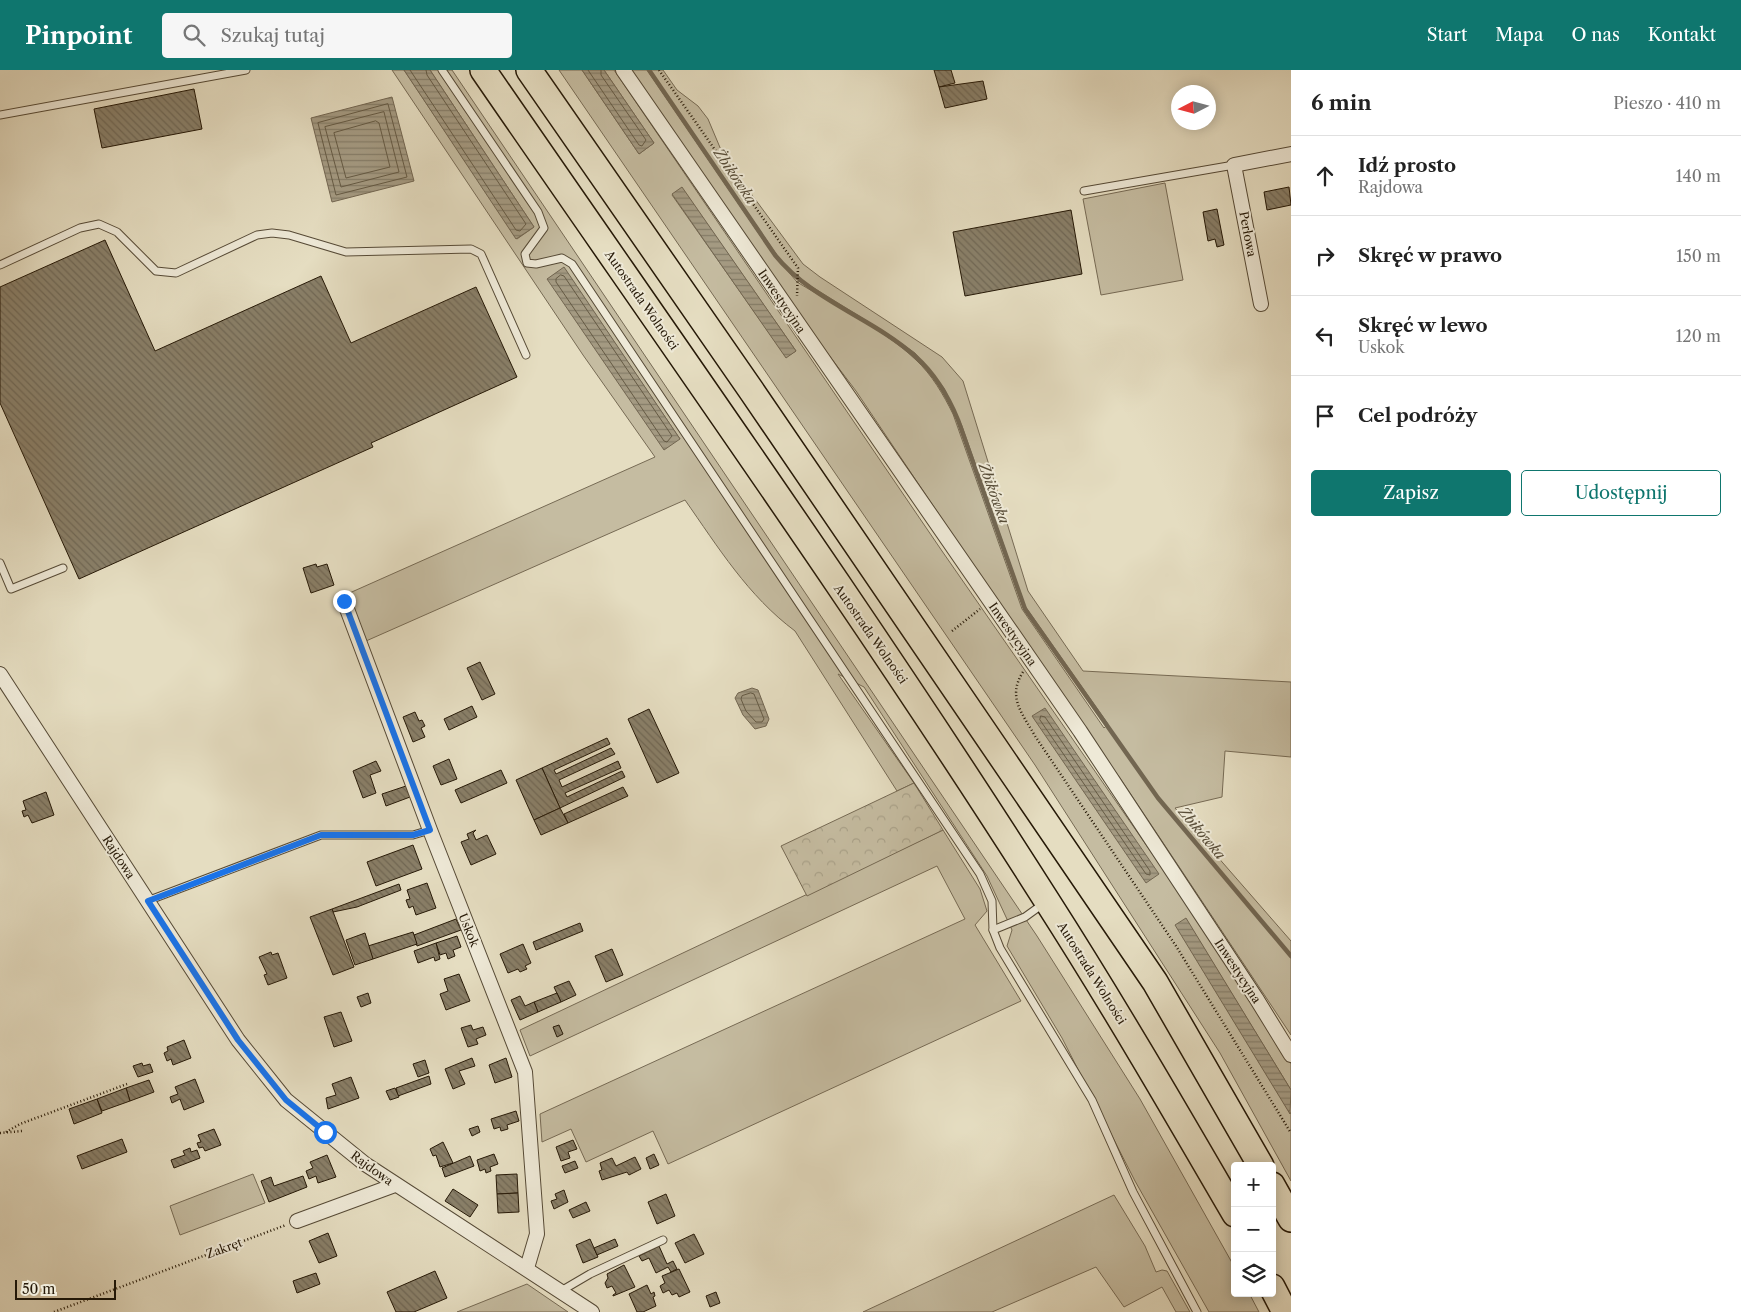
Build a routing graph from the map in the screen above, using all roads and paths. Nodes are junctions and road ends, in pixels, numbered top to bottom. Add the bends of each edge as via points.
1 (246, 70) edge
2 (442, 70) edge
3 (483, 70) edge
4 (529, 70) edge
5 (623, 70) edge
6 (659, 70) edge
7 (0, 115) edge
8 (1291, 154) edge
9 (1234, 165) junction
10 (1084, 191) dead end
11 (0, 265) edge
12 (798, 284) dead end
13 (1261, 304) dead end
14 (526, 356) dead end
15 (0, 563) edge
16 (63, 568) dead end
17 (344, 601) dead end
18 (990, 601) junction
19 (952, 631) dead end
20 (1024, 671) dead end
21 (0, 674) edge
22 (430, 830) junction
23 (148, 901) junction
24 (1047, 901) junction
25 (993, 930) junction
26 (1291, 1055) edge
27 (127, 1084) dead end
28 (22, 1131) dead end
29 (6, 1132) junction
30 (0, 1133) edge
31 (1291, 1133) edge
32 (1259, 1162) edge
33 (395, 1184) junction
34 (1276, 1192) edge
35 (1231, 1207) edge
36 (1291, 1219) edge
37 (297, 1221) joint
38 (663, 1240) dead end
39 (527, 1268) junction
40 (560, 1291) junction
41 (1276, 1295) edge
42 (54, 1312) edge
43 (592, 1312) edge
44 (1196, 1312) edge
45 (1285, 1312) edge

1 - 7 lane
2 - 25 lane via 538,212 544,228 525,254 527,263 562,258 572,264 980,874 992,901
3 - 24 highway, Autostrada Wolności via 909,689
4 - 32 highway via 1155,982
5 - 18 street, Inwestycyjna
6 - 12 path via 798,268
8 - 9 street
9 - 10 lane
9 - 13 street, Perłowa
11 - 14 lane via 80,228 99,224 117,232 156,271 176,273 256,235 272,233 346,252 471,249 481,254
15 - 16 lane via 11,589
17 - 22 street, Uskok
18 - 19 path
18 - 26 street, Inwestycyjna via 1086,739
20 - 31 path via 1016,683 1016,703 1035,736 1171,938
21 - 23 street, Rajdowa
22 - 23 lane via 413,835 321,835
22 - 39 street, Uskok via 525,1072 537,1234
23 - 33 street, Rajdowa via 238,1040 286,1100
24 - 25 lane via 1025,917
24 - 35 highway, Autostrada Wolności via 1131,1035
25 - 44 lane via 1000,948 1092,1100 1133,1192
27 - 29 path
28 - 29 path
29 - 30 path
33 - 37 street
33 - 39 street, Rajdowa
34 - 36 highway
37 - 42 path, Zakręt
38 - 40 lane
39 - 40 street, Rajdowa
40 - 43 street, Rajdowa
41 - 45 highway

